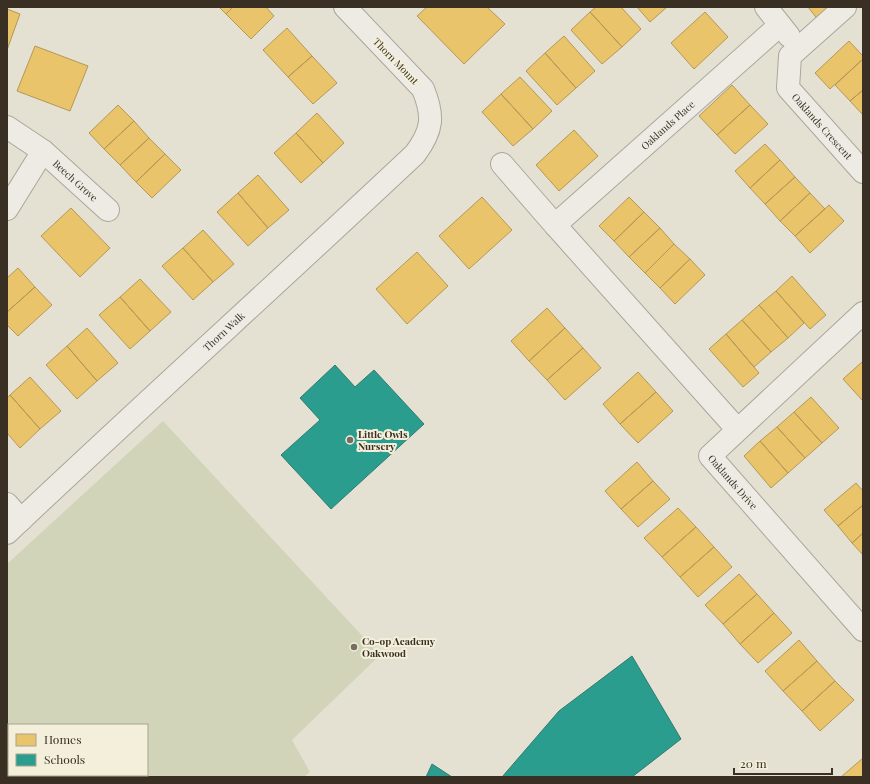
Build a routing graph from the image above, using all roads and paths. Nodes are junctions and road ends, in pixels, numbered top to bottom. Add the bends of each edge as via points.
1 (345, 7) edge
2 (766, 7) edge
3 (845, 7) edge
4 (780, 25) junction
5 (799, 47) junction
6 (431, 123) joint
7 (7, 127) edge
8 (43, 151) junction
9 (502, 164) dead end
10 (863, 172) edge
11 (7, 209) edge
12 (108, 210) dead end
13 (555, 225) junction
14 (863, 313) edge
15 (738, 429) junction
16 (12, 519) edge
17 (863, 630) edge

1 - 6 street, Thorn Mount via 423,89 430,105
2 - 4 street
3 - 5 street, Oaklands Crescent
4 - 5 street
4 - 13 street, Oaklands Place
5 - 10 street, Oaklands Crescent via 790,56 788,88
6 - 16 street, Thorn Walk via 426,140 415,154
7 - 8 street, Beech Grove
8 - 11 street, Beech Grove
8 - 12 street, Beech Grove
9 - 13 street
13 - 15 street
14 - 15 street, Oaklands Drive
15 - 17 street, Oaklands Drive via 710,456

